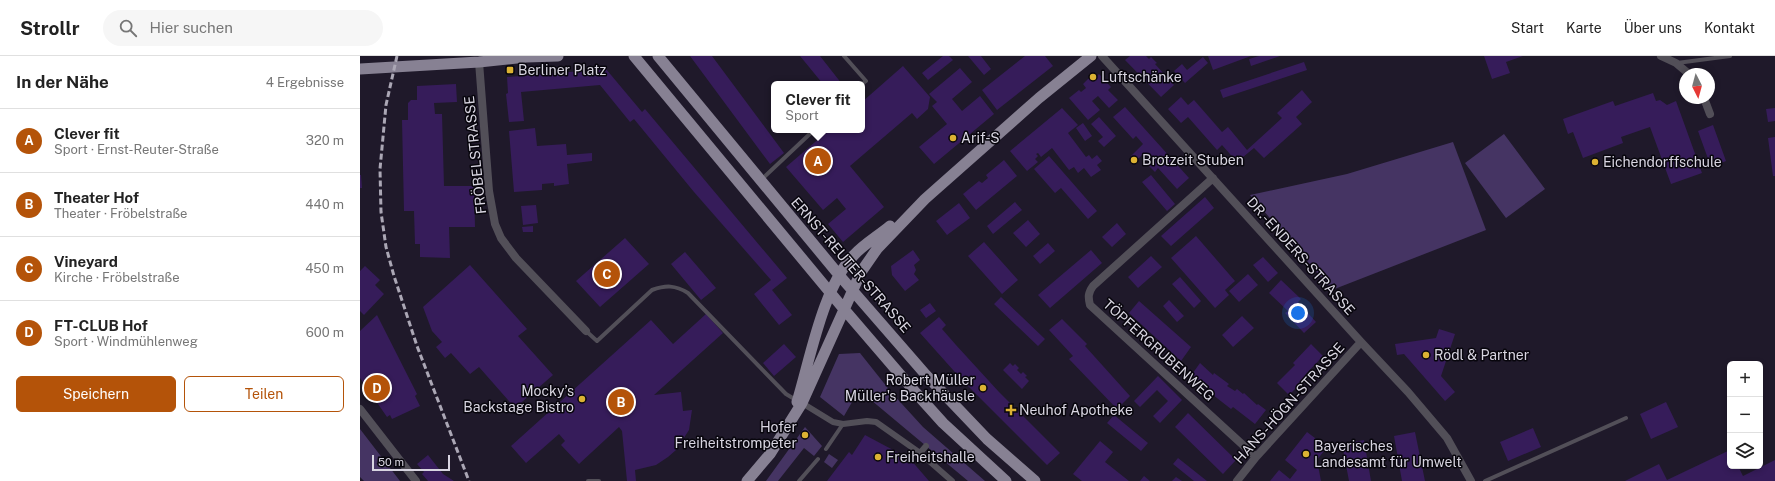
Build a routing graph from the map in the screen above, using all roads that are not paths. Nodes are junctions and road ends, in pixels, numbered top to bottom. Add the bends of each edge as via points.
1 (527, 56) edge
2 (558, 56) edge
3 (634, 56) edge
4 (658, 56) edge
5 (844, 56) edge
6 (1091, 56) edge
7 (1102, 56) edge
8 (1661, 56) edge
9 (1730, 56) edge
10 (434, 60) edge
11 (480, 62) junction
12 (1676, 63) junction
13 (366, 68) edge
14 (1682, 68) edge
15 (865, 82) edge
16 (1706, 104) edge
17 (1710, 114) dead end
18 (811, 133) edge
19 (1213, 178) junction
20 (761, 181) junction
21 (925, 199) junction
22 (839, 275) junction
23 (852, 290) junction
24 (831, 293) junction
25 (843, 308) junction
26 (586, 331) joint
27 (1361, 342) junction
28 (799, 402) junction
29 (360, 409) edge
30 (1626, 418) dead end
31 (843, 424) junction
32 (926, 446) dead end
33 (826, 449) dead end
34 (920, 453) junction
35 (1256, 457) junction
36 (818, 459) dead end
37 (416, 481) edge
38 (588, 481) edge
39 (599, 481) edge
40 (747, 481) edge
41 (799, 481) edge
42 (952, 481) edge
43 (1006, 481) edge
44 (1035, 481) edge
45 (1238, 481) edge
46 (1471, 481) edge
47 (1484, 481) edge

1 - 2 main road
1 - 11 main road
3 - 24 main road
4 - 20 main road, ERNST-REUTER-STRASSE
5 - 15 lane
6 - 21 main road via 1039,98
7 - 19 street, DR.-ENDERS-STRASSE
8 - 12 street
9 - 12 lane
10 - 11 main road
10 - 13 main road via 418,66
11 - 26 street, FRÖBELSTRASSE via 489,191 495,224 501,238 516,258
12 - 14 street
16 - 17 street
18 - 20 lane
19 - 27 street, DR.-ENDERS-STRASSE
19 - 35 street, TÖPFERGRUBENWEG via 1092,286 1088,298 1090,305
20 - 22 main road, ERNST-REUTER-STRASSE
21 - 22 main road via 853,255
21 - 23 main road via 877,249
22 - 23 main road, ERNST-REUTER-STRASSE
22 - 24 main road
23 - 25 main road
23 - 44 main road, ERNST-REUTER-STRASSE via 958,409 987,439
24 - 25 main road
24 - 28 main road via 810,354
25 - 28 main road
25 - 43 main road via 944,423
26 - 28 lane via 597,341 652,290 672,286 680,288 688,293 786,394
27 - 35 street, HANS-HÖGN-STRASSE
27 - 46 street, DR.-ENDERS-STRASSE via 1447,438
28 - 31 street via 833,422
28 - 40 main road via 770,454
29 - 37 street
30 - 47 lane
31 - 33 lane
31 - 34 street via 876,422
32 - 34 street
34 - 42 street
35 - 45 street, HANS-HÖGN-STRASSE
36 - 41 lane
38 - 39 lane

